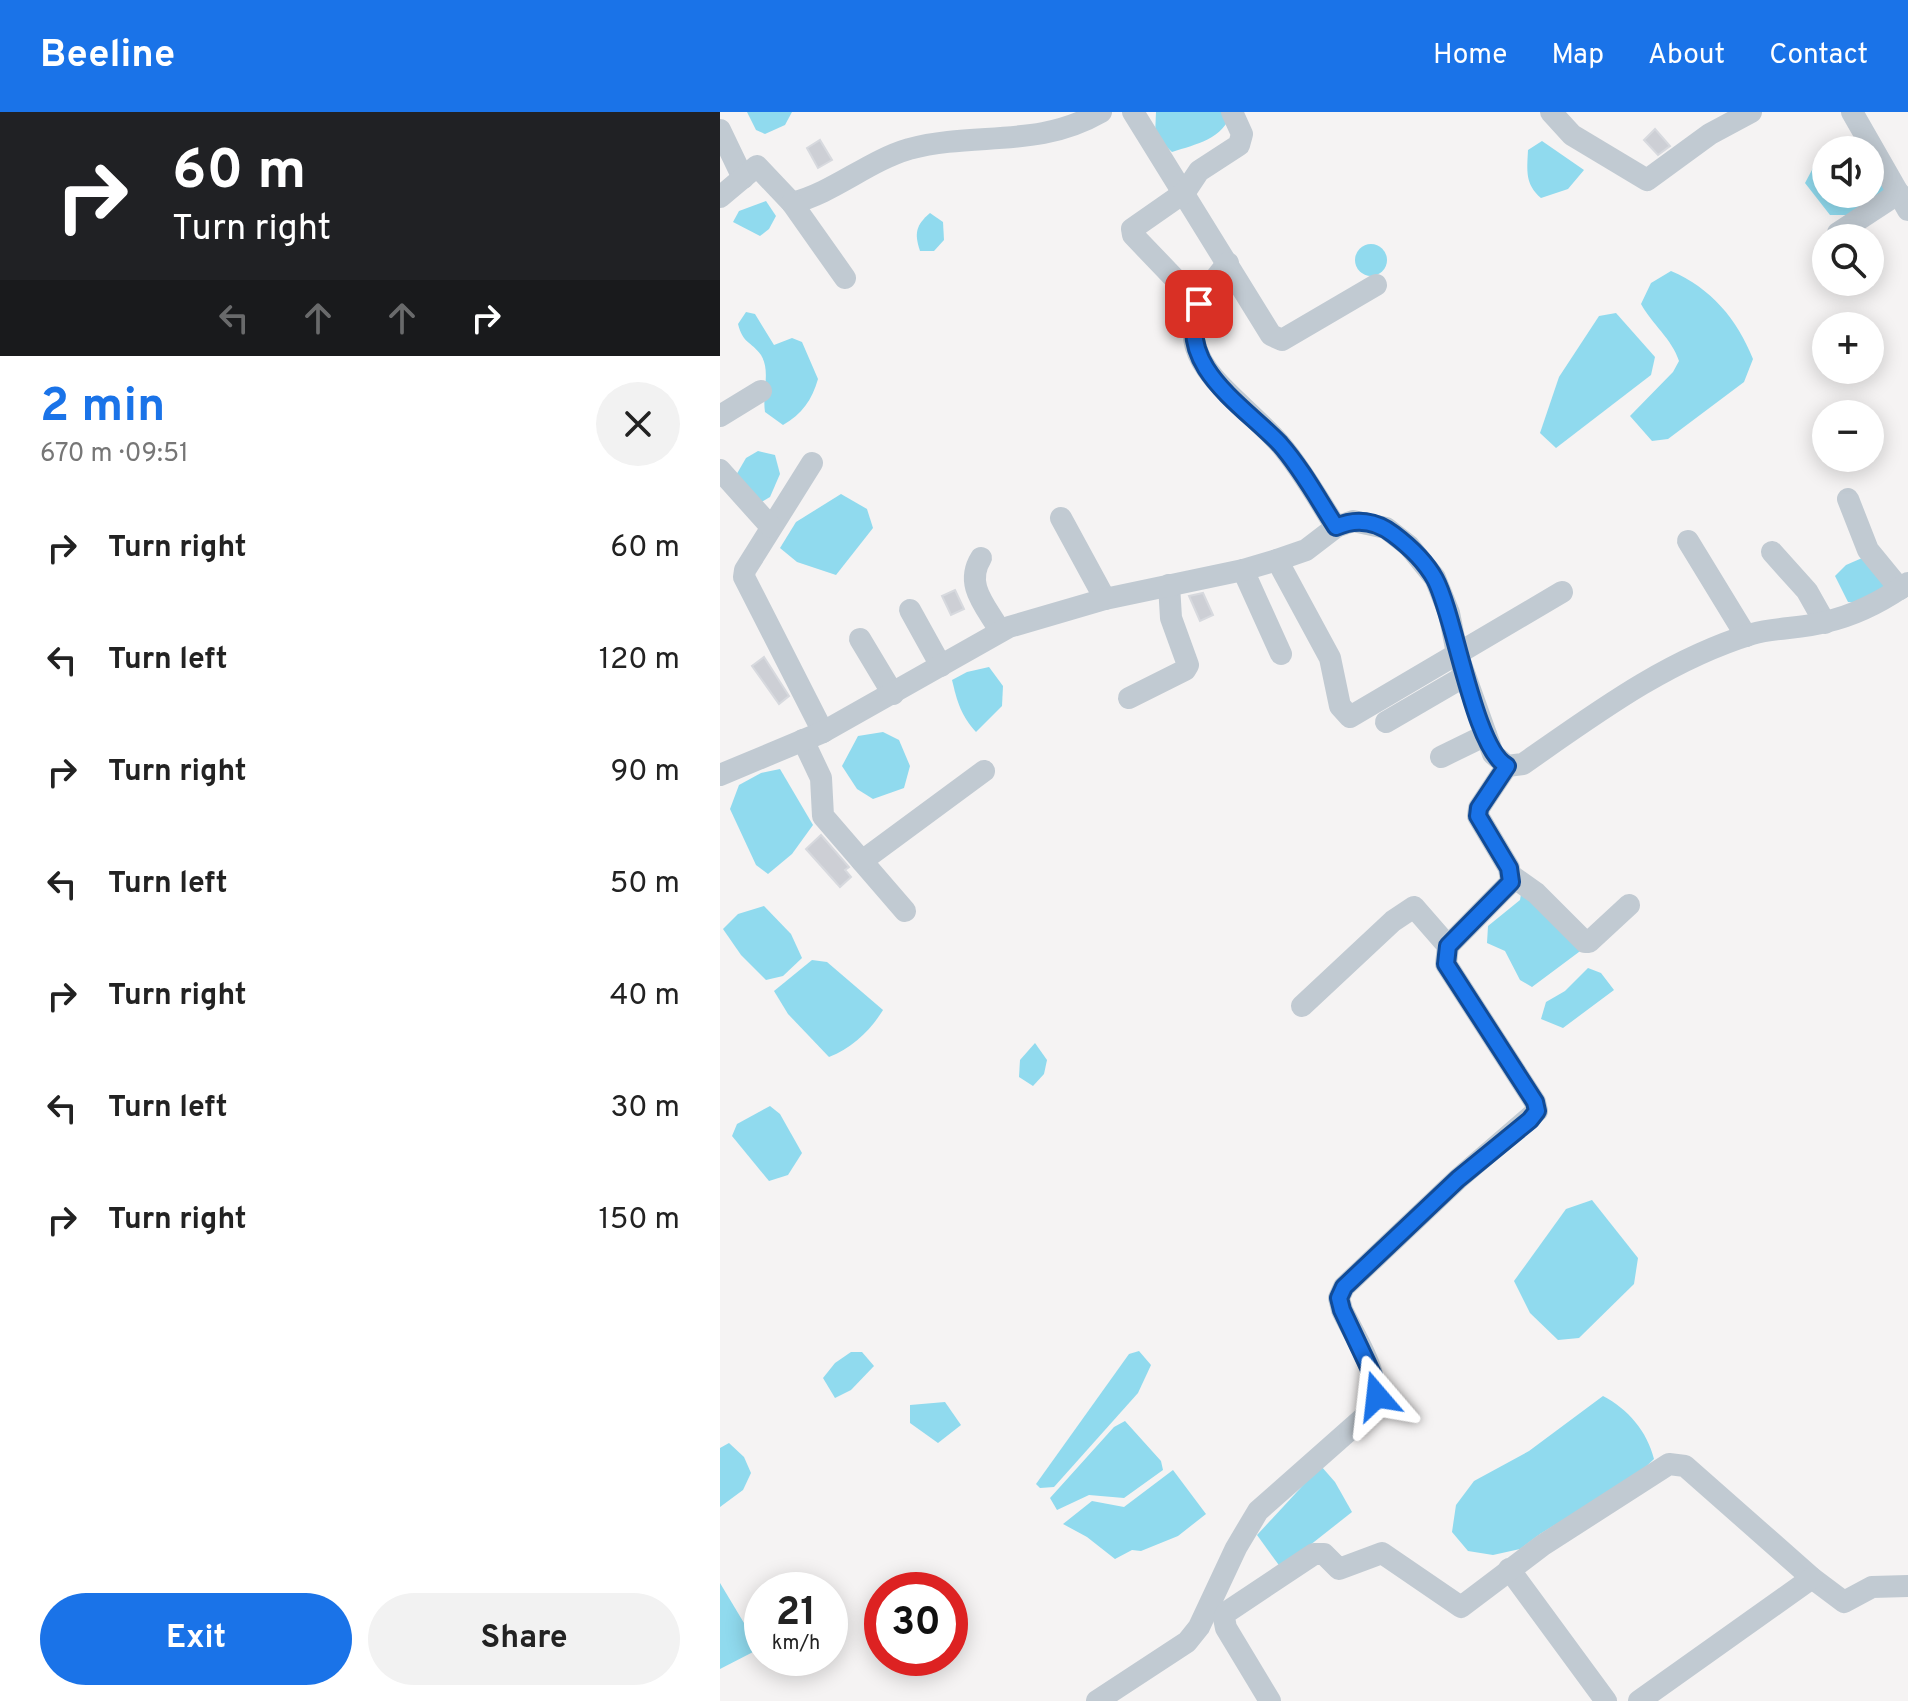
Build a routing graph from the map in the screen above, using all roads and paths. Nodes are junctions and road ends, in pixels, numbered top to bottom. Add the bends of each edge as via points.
1 (1101, 112) edge
2 (1133, 112) edge
3 (1232, 112) edge
4 (1551, 112) edge
5 (1751, 112) edge
6 (1852, 112) edge
7 (720, 130) edge
8 (743, 178) junction
9 (1185, 192) junction
10 (720, 197) edge
11 (1904, 198) edge
12 (792, 203) junction
13 (1855, 224) edge
14 (1228, 263) junction
15 (845, 278) dead end
16 (1376, 285) dead end
17 (1199, 304) junction
18 (761, 391) dead end
19 (720, 416) edge
20 (812, 463) dead end
21 (720, 470) edge
22 (1848, 499) dead end
23 (1061, 518) dead end
24 (771, 527) junction
25 (1336, 527) junction
26 (1688, 541) dead end
27 (1772, 552) dead end
28 (981, 558) dead end
29 (1277, 560) junction
30 (1243, 570) junction
31 (1169, 585) junction
32 (1904, 586) edge
33 (1562, 592) dead end
34 (1105, 599) junction
35 (910, 610) dead end
36 (1825, 623) junction
37 (1000, 631) junction
38 (1746, 636) junction
39 (860, 639) dead end
40 (1457, 653) junction
41 (1281, 654) dead end
42 (941, 666) junction
43 (1465, 676) junction
44 (893, 694) junction
45 (1129, 698) dead end
46 (1386, 722) dead end
47 (1486, 735) junction
48 (813, 736) junction
49 (1441, 757) dead end
50 (1507, 766) junction
51 (984, 771) dead end
52 (720, 775) edge
53 (862, 861) junction
54 (1512, 876) junction
55 (1629, 905) dead end
56 (905, 911) dead end
57 (1448, 946) junction
58 (1302, 1006) dead end
59 (1509, 1569) junction
60 (1812, 1578) junction
61 (1908, 1586) edge
62 (1097, 1701) edge
63 (1270, 1701) edge
64 (1606, 1701) edge
65 (1639, 1701) edge

1 - 12 street via 1052,134 906,150
2 - 9 street
3 - 9 street via 1243,140 1199,171
4 - 5 street via 1572,135 1647,180 1710,134
6 - 11 street
7 - 8 street
8 - 10 street
8 - 12 street via 757,166
9 - 14 street
9 - 17 street via 1132,229
11 - 13 street
12 - 15 street
14 - 16 street via 1271,335 1282,340
14 - 17 street
17 - 25 street via 1192,322 1198,355 1227,394 1288,455
18 - 19 street
20 - 24 street
21 - 24 street
22 - 32 street via 1868,550
23 - 34 street
24 - 48 street via 744,577
25 - 29 street via 1306,550
25 - 40 street via 1353,521 1376,524 1409,546 1429,569 1445,601
26 - 38 street
27 - 36 street via 1807,591
28 - 37 street via 972,580
29 - 30 street
29 - 40 street via 1330,658 1340,706 1350,717
30 - 31 street
30 - 41 street
31 - 34 street
31 - 45 street via 1171,618 1188,665
32 - 36 street via 1881,602
33 - 40 street
34 - 37 street
35 - 42 street
36 - 38 street
37 - 42 street
38 - 50 street via 1645,681 1523,764
39 - 44 street
40 - 43 street
42 - 44 street
43 - 46 street
43 - 47 street
44 - 48 street
47 - 49 street
47 - 50 street via 1493,754
48 - 52 street
48 - 53 street via 823,816
50 - 54 street via 1478,816
51 - 53 street
53 - 56 street
54 - 55 street via 1585,942
54 - 57 street via 1507,889
57 - 58 street via 1419,910 1409,908
57 - 62 street via 1446,964 1537,1111 1344,1287 1339,1298 1342,1310 1375,1380 1377,1396 1370,1412 1258,1511 1187,1642
59 - 60 street via 1677,1463
59 - 63 street via 1461,1607 1379,1552 1339,1569 1324,1554 1314,1554 1224,1618
59 - 64 street
60 - 61 street via 1844,1602 1872,1587
60 - 65 street

